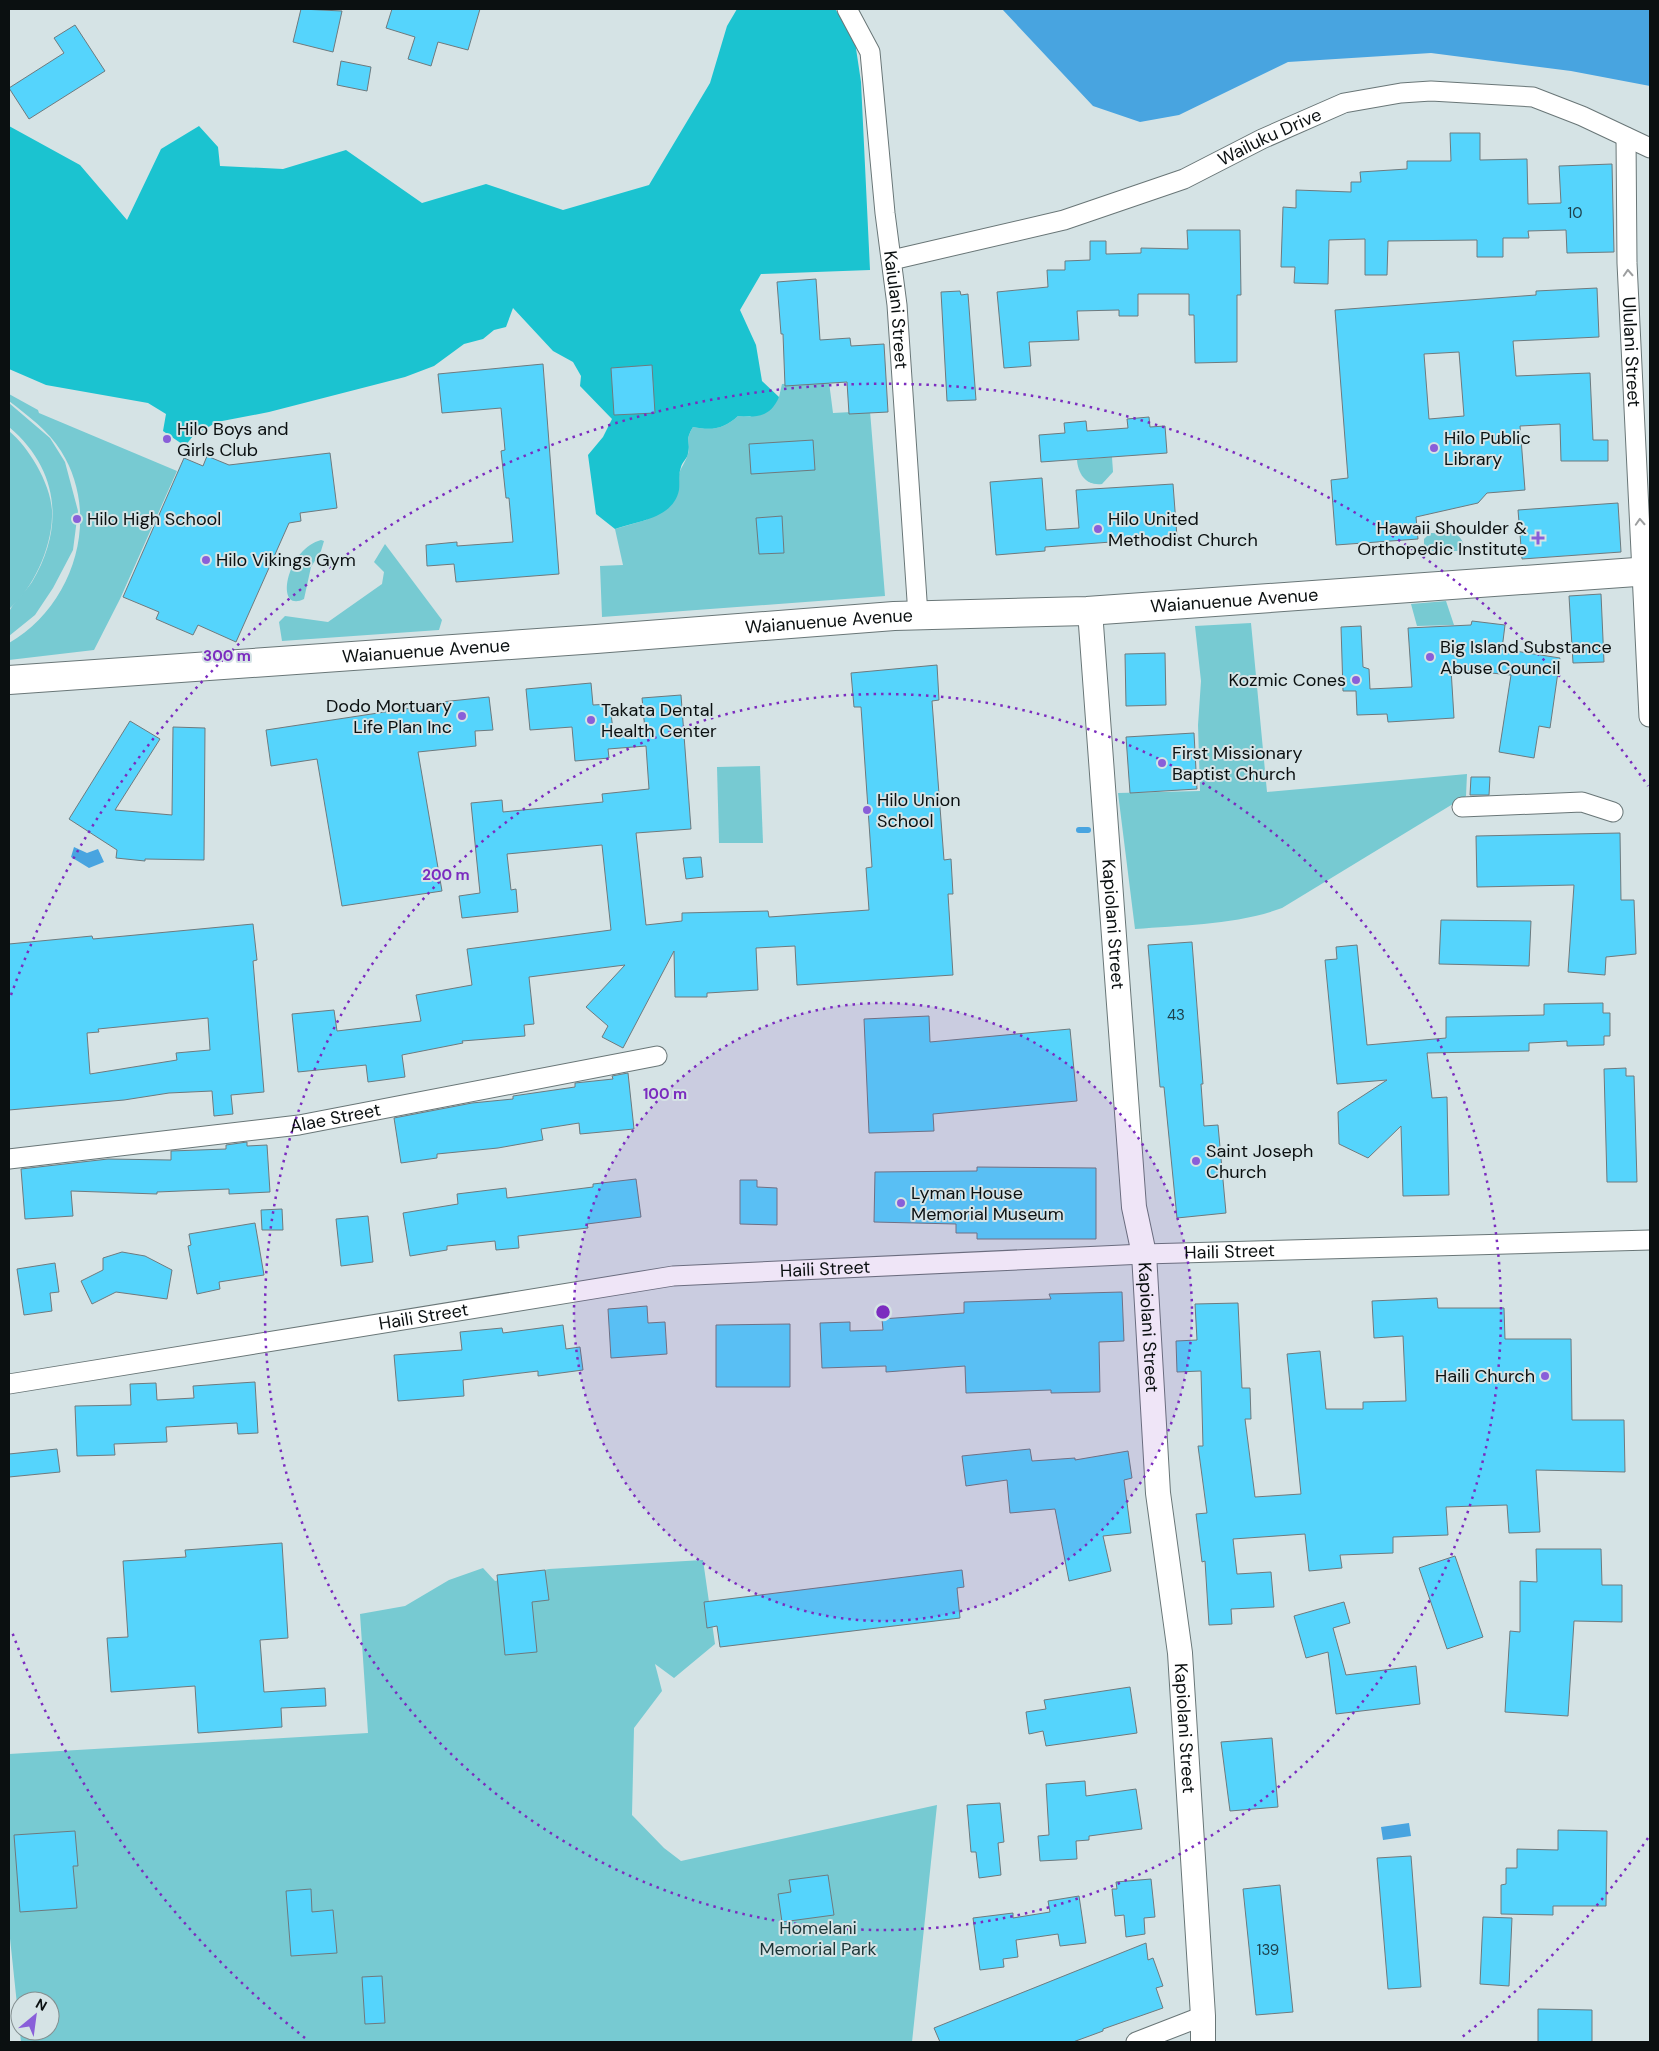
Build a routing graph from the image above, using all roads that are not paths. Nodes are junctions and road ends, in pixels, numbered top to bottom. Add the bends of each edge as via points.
1 (847, 9) edge
2 (1626, 137) junction
3 (1650, 148) edge
4 (892, 260) junction
5 (1646, 571) edge
6 (1090, 611) junction
7 (918, 615) junction
8 (9, 680) edge
9 (1649, 717) edge
10 (1462, 806) dead end
11 (1613, 812) dead end
12 (657, 1056) dead end
13 (9, 1159) edge
14 (1650, 1240) edge
15 (1144, 1254) junction
16 (9, 1384) edge
17 (1203, 2016) junction
18 (1136, 2042) edge
19 (1202, 2042) edge

1 - 4 street, Kaiulani Street via 870,52
2 - 3 street, Wailuku Drive
2 - 4 street, Wailuku Drive via 1533,97 1431,91 1344,103 1262,139 1184,179 1143,194 1064,220
5 -> 2 street, Ululani Street via 1627,263
4 - 7 street, Kaiulani Street
5 - 6 main road, Waianuenue Avenue
5 - 9 street, Ululani Street
6 - 7 main road, Waianuenue Avenue
6 - 15 street, Kapiolani Street via 1134,1207
7 - 8 main road, Waianuenue Avenue
10 - 11 street via 1582,802
12 - 13 street, Alae Street via 298,1125
14 - 15 street, Haili Street
15 - 16 street, Haili Street via 673,1276
15 - 17 street, Kapiolani Street via 1158,1493 1180,1653
17 - 18 street
17 - 19 street, Kapiolani Street

